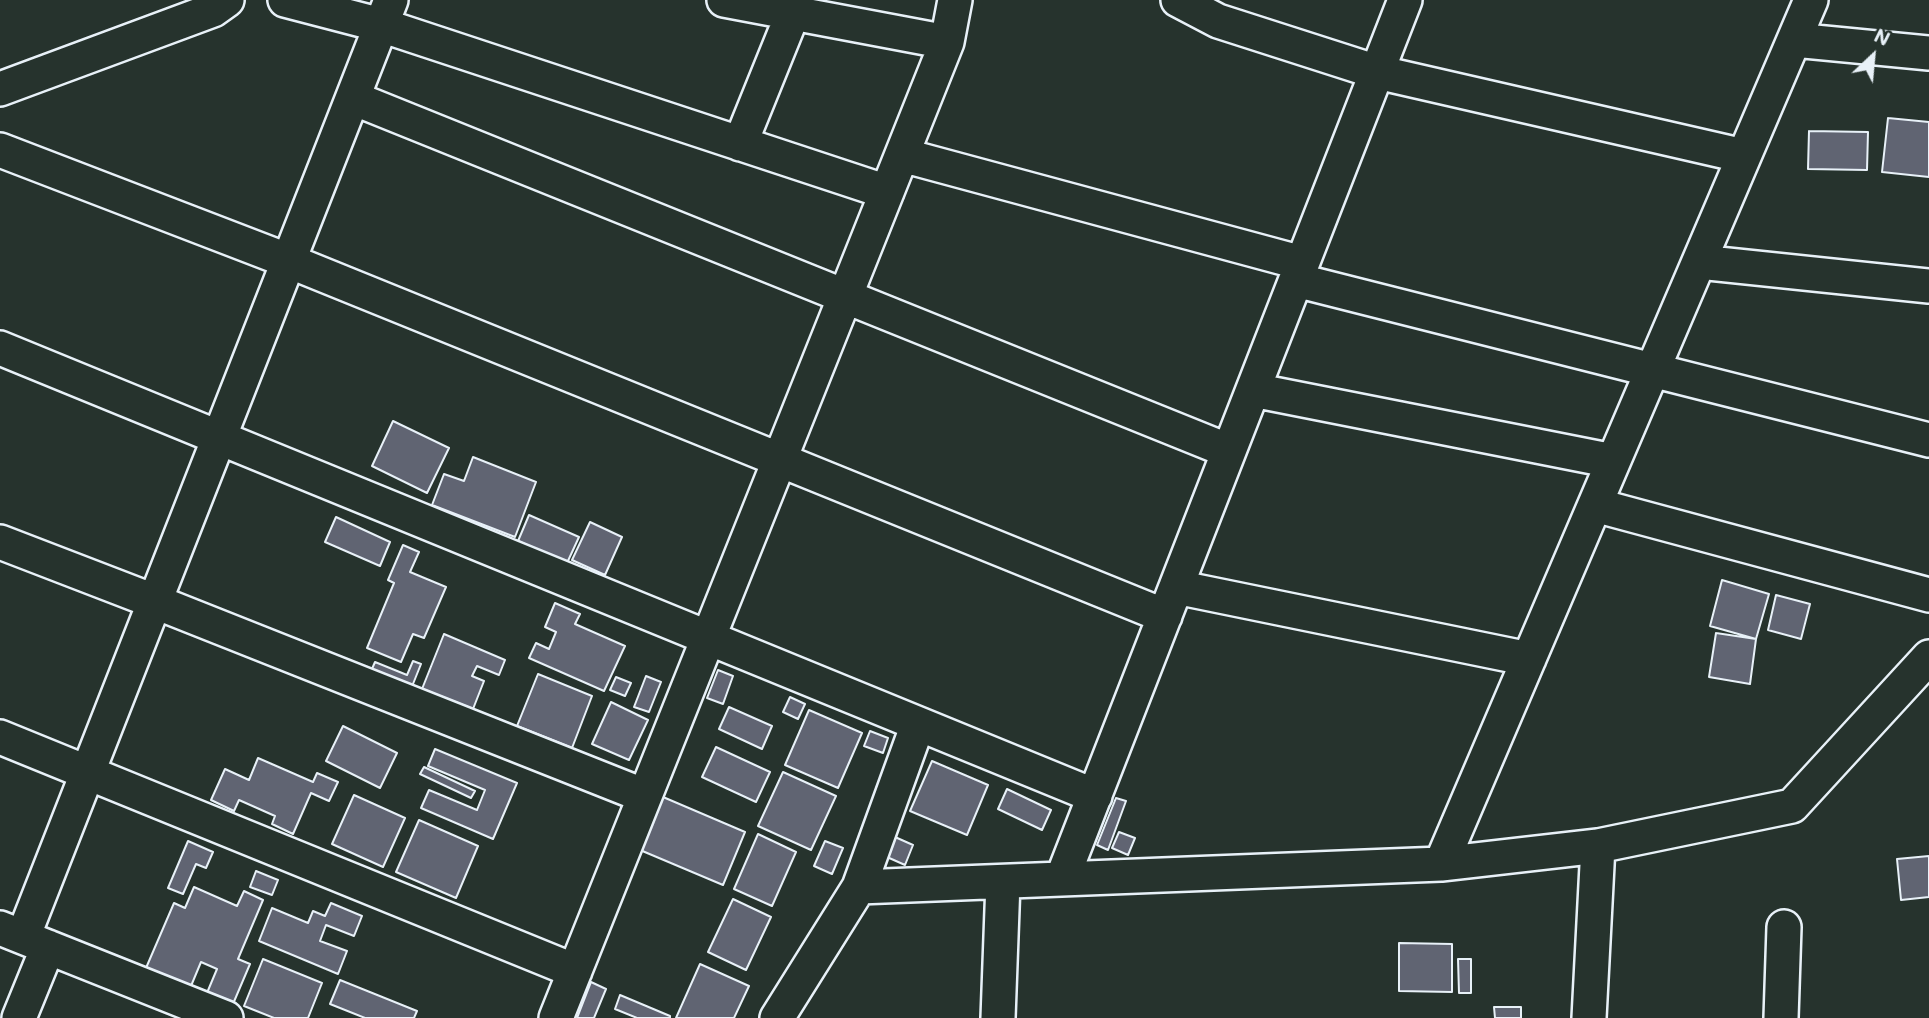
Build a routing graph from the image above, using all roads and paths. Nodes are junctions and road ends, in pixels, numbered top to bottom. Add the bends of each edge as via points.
1 (227, 0) edge
2 (285, 0) edge
3 (955, 0) edge
4 (1178, 0) edge
5 (1405, 0) edge
6 (1811, 0) edge
7 (741, 2) edge
8 (386, 13) edge
9 (793, 13) junction
10 (1794, 40) junction
11 (947, 42) junction
12 (1929, 53) edge
13 (1377, 72) junction
14 (0, 89) edge
15 (353, 97) junction
16 (740, 144) junction
17 (0, 149) edge
18 (902, 155) junction
19 (1744, 156) junction
20 (887, 192) junction
21 (289, 261) junction
22 (1699, 262) junction
23 (1299, 272) junction
24 (1929, 286) edge
25 (846, 296) junction
26 (0, 348) edge
27 (1653, 370) junction
28 (1253, 390) junction
29 (219, 439) junction
30 (1929, 440) edge
31 (1230, 451) junction
32 (780, 460) junction
33 (1613, 461) junction
34 (1595, 505) junction
35 (0, 542) edge
36 (1929, 594) edge
37 (156, 602) junction
38 (1170, 602) junction
39 (709, 638) junction
40 (1929, 657) edge
41 (1529, 659) junction
42 (918, 724) junction
43 (0, 737) edge
44 (88, 772) junction
45 (645, 796) junction
46 (1095, 796) junction
47 (1598, 846) junction
48 (1441, 864) junction
49 (1062, 879) junction
50 (1003, 882) junction
51 (859, 887) junction
52 (1784, 926) dead end
53 (24, 937) edge
54 (575, 971) junction
55 (19, 1018) edge
56 (226, 1018) edge
57 (556, 1018) edge
58 (777, 1018) edge
59 (998, 1018) edge
60 (1589, 1018) edge
61 (1780, 1018) edge

1 - 14 street via 213,10
2 - 8 street
3 - 11 street
4 - 13 street via 1218,21
5 - 13 street
6 - 10 street
7 - 9 street
8 - 15 street
8 - 16 street
9 - 11 street
9 - 16 street
10 - 12 street
10 - 19 street
11 - 18 street
13 - 19 street
13 - 23 street
15 - 21 street
15 - 25 street
16 - 20 street
17 - 21 street
18 - 20 street
18 - 23 street
19 - 22 street
20 - 25 street
21 - 29 street
21 - 32 street
22 - 24 street
22 - 27 street
23 - 27 street
23 - 28 street
25 - 31 street
25 - 32 street
26 - 29 street
27 - 30 street
27 - 33 street
28 - 31 street
28 - 33 street
29 - 37 street
29 - 39 street
31 - 38 street
32 - 38 street
32 - 39 street
33 - 34 street
34 - 36 street
34 - 41 street
35 - 37 street
37 - 44 street
37 - 45 street
38 - 41 street
38 - 46 street
39 - 42 street
39 - 45 street
40 - 47 street via 1792,806
41 - 48 street
42 - 46 street
42 - 51 street
43 - 44 street
44 - 53 street
44 - 54 street
45 - 54 street
46 - 49 street
47 - 48 street
47 - 60 street
48 - 49 street
49 - 50 street
50 - 51 street
50 - 59 street
51 - 58 street
52 - 61 street
53 - 55 street
53 - 56 street
54 - 57 street

